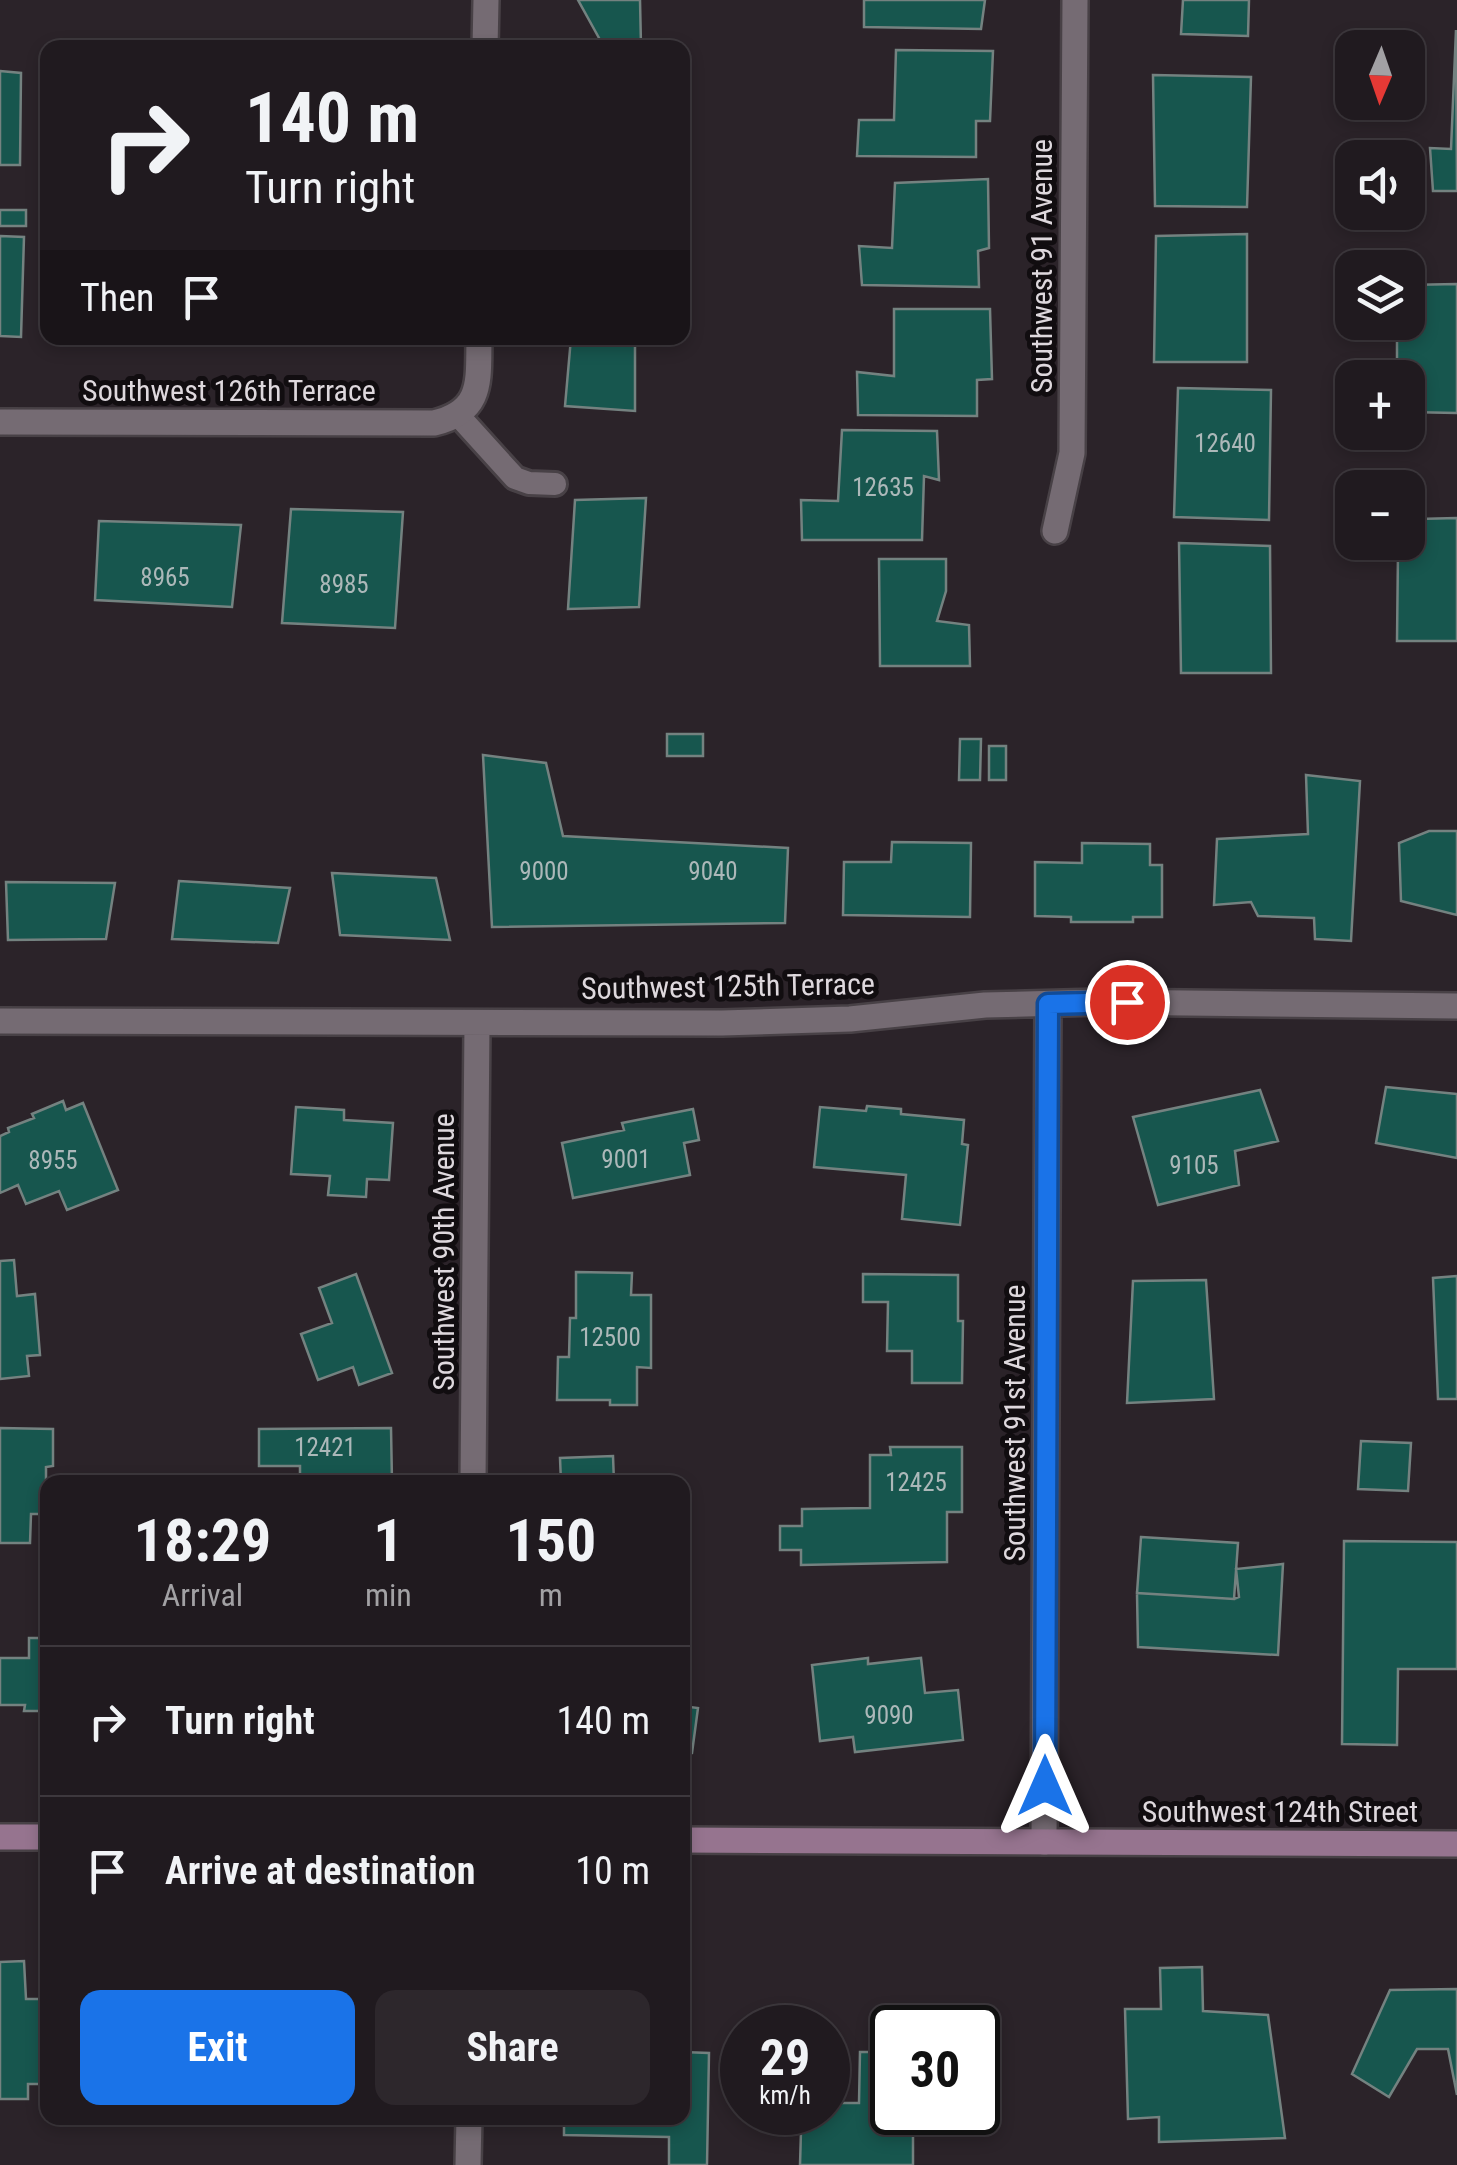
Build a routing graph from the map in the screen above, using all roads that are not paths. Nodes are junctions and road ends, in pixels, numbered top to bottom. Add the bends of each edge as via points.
1 (486, 0) edge
2 (1076, 0) edge
3 (485, 40) edge
4 (479, 345) edge
5 (457, 414) junction
6 (0, 422) edge
7 (555, 484) dead end
8 (1056, 530) dead end
9 (1048, 1004) junction
10 (1457, 1006) edge
11 (0, 1022) edge
12 (477, 1023) junction
13 (474, 1475) edge
14 (0, 1837) edge
15 (40, 1837) edge
16 (690, 1840) edge
17 (1044, 1842) junction
18 (1457, 1844) edge
19 (469, 2125) edge
20 (468, 2165) edge

1 - 3 street
2 - 8 street, Southwest 91 Avenue via 1072,453
4 - 5 street via 476,394
5 - 6 street, Southwest 126th Terrace via 434,423
5 - 7 lane via 516,478
9 - 10 street, Southwest 125th Terrace
9 - 12 street, Southwest 125th Terrace via 786,1022
9 - 17 street, Southwest 91st Avenue
11 - 12 street, Southwest 125th Terrace
12 - 13 street, Southwest 90th Avenue
14 - 15 street
16 - 17 street, Southwest 124th Street
17 - 18 street, Southwest 124th Street
19 - 20 street

